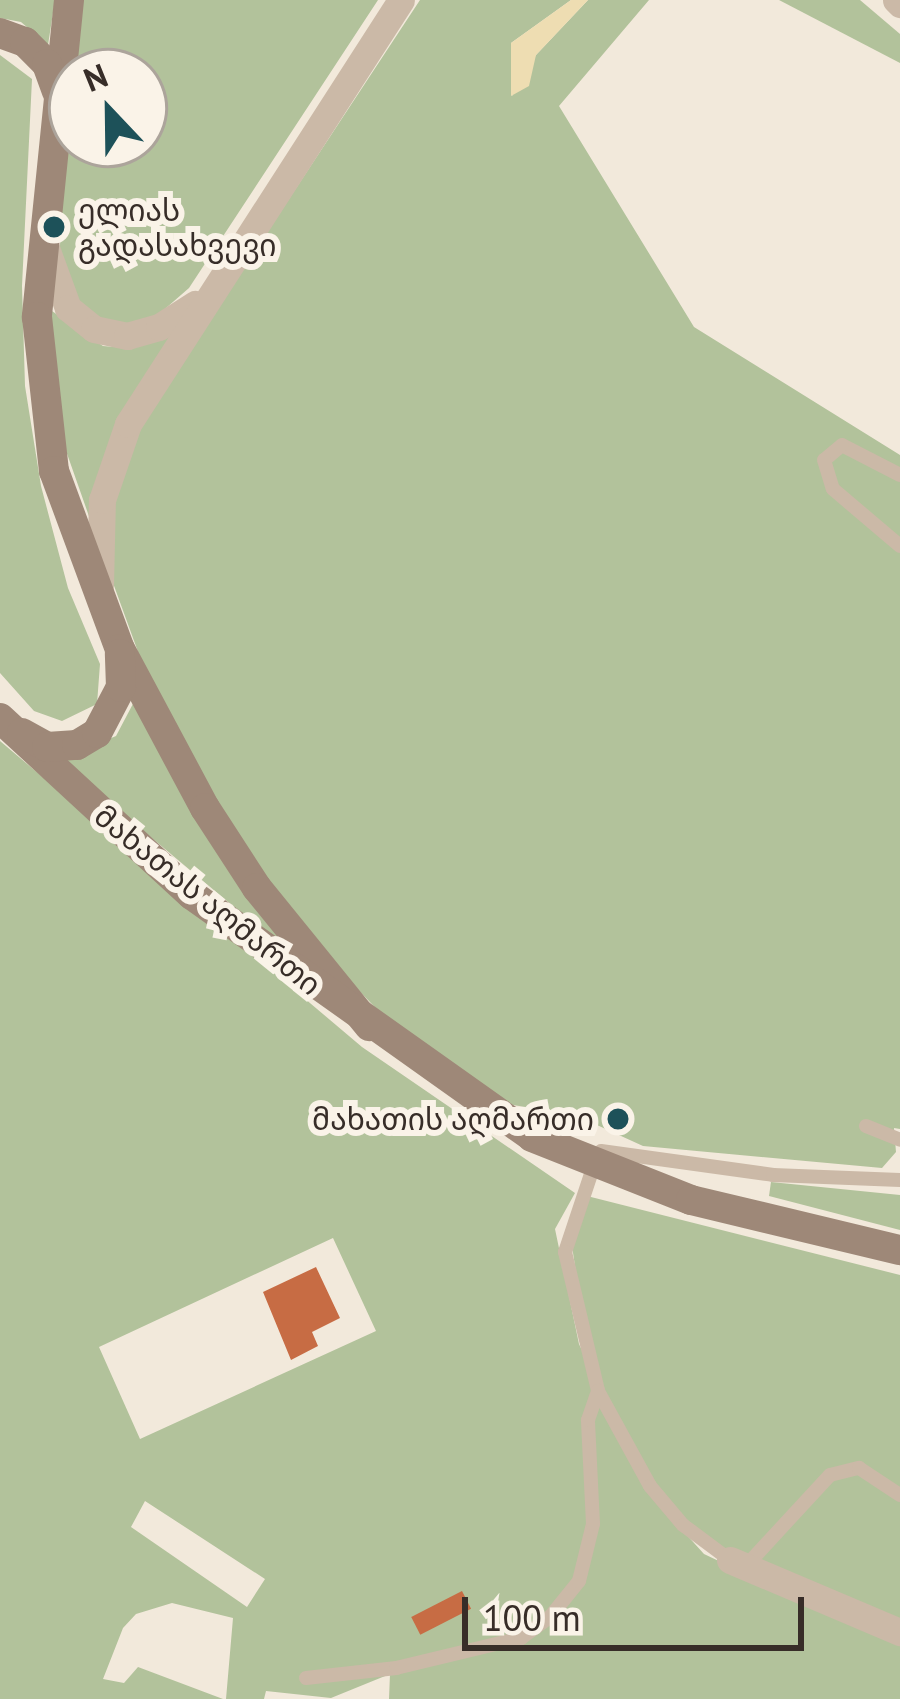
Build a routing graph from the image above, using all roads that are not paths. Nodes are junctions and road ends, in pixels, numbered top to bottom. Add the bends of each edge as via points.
1 (69, 0) edge
2 (401, 0) edge
3 (0, 33) edge
4 (63, 48) edge
5 (48, 67) edge
6 (49, 168) edge
7 (43, 233) junction
8 (203, 298) junction
9 (900, 476) edge
10 (900, 546) edge
11 (100, 601) junction
12 (120, 649) junction
13 (3, 722) edge
14 (369, 1026) junction
15 (866, 1126) dead end
16 (532, 1137) junction
17 (900, 1140) edge
18 (594, 1165) junction
19 (900, 1180) edge
20 (900, 1250) edge
21 (598, 1391) junction
22 (900, 1495) edge
23 (737, 1563) junction
24 (900, 1632) edge
25 (306, 1678) dead end

1 - 4 main road, მახათას აღმართი
2 - 8 street
3 - 5 main road via 25,42
6 - 7 main road, მახათას აღმართი
7 - 8 street via 68,308 94,329 127,336 159,327
7 - 11 main road, მახათას აღმართი via 40,395 54,471
8 - 11 street via 112,461 100,529
9 - 10 lane via 842,445 824,460 833,489
11 - 12 main road, მახათას აღმართი
12 - 13 main road via 113,713 77,746 47,747
12 - 14 main road, მახათას აღმართი via 257,888
13 - 14 main road, მახათას აღმართი via 192,895
14 - 16 main road, მახათას აღმართი
15 - 17 lane
16 - 18 main road, მახათას აღმართი
16 - 19 lane via 659,1163
18 - 20 main road, მახათას აღმართი via 691,1200
18 - 21 lane via 565,1252
21 - 23 lane via 650,1486 683,1525
21 - 25 lane via 588,1420 593,1524 579,1581 550,1617 521,1637 396,1668
22 - 23 lane via 847,1467
23 - 24 street

